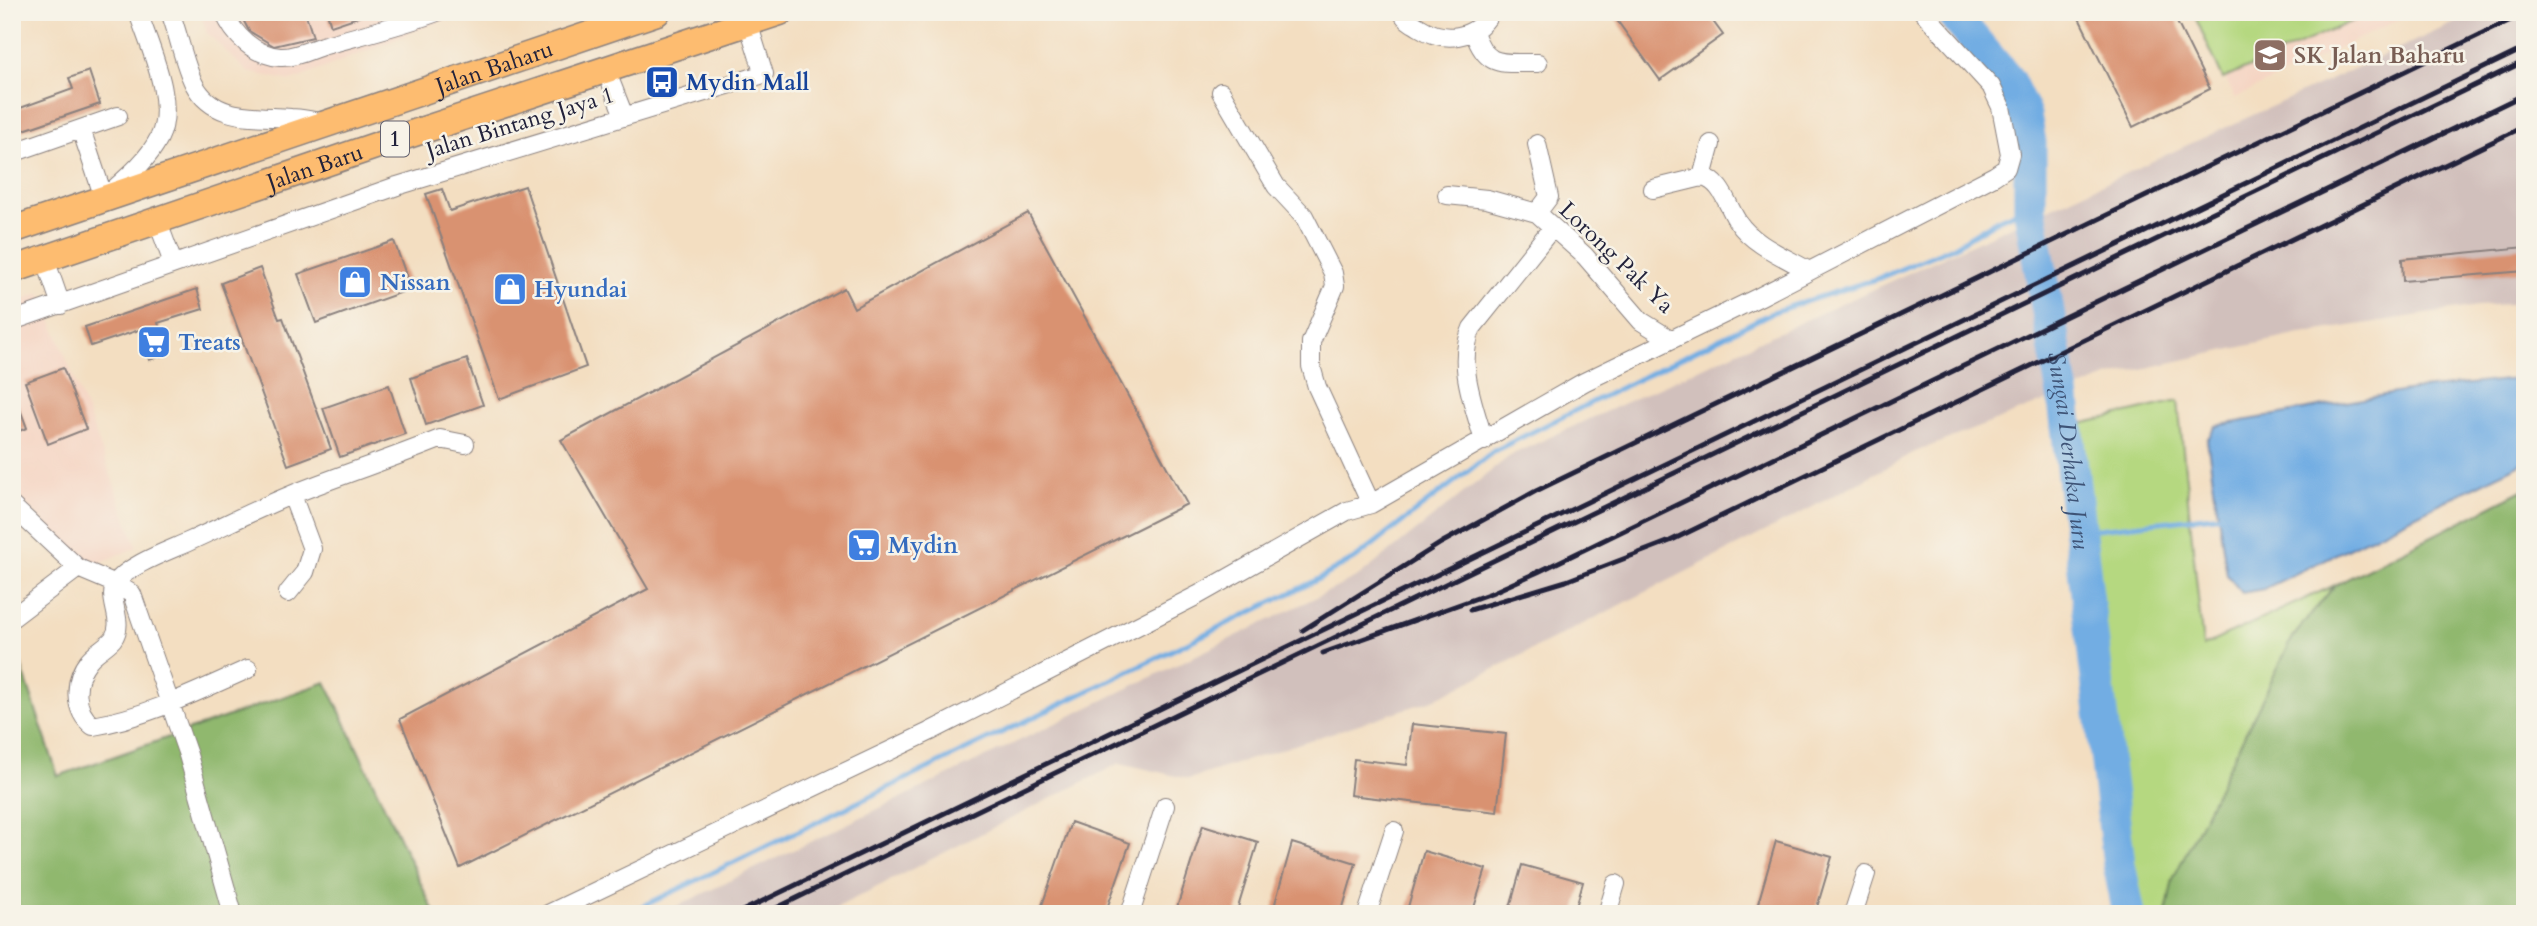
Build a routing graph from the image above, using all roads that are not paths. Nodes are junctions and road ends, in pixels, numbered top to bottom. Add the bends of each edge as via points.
1 (138, 12) edge
2 (170, 12) edge
3 (224, 12) edge
4 (437, 12) edge
5 (657, 12) edge
6 (780, 12) edge
7 (1402, 12) edge
8 (1491, 12) edge
9 (1923, 12) edge
10 (407, 17) edge
11 (748, 23) junction
12 (1474, 32) junction
13 (1538, 63) dead end
14 (606, 70) junction
15 (1221, 92) dead end
16 (118, 116) dead end
17 (624, 116) junction
18 (331, 123) junction
19 (81, 129) junction
20 (1537, 144) dead end
21 (1711, 144) dead end
22 (12, 153) edge
23 (1702, 177) junction
24 (1653, 189) dead end
25 (1447, 195) dead end
26 (104, 198) junction
27 (1537, 214) junction
28 (157, 220) junction
29 (1552, 228) junction
30 (12, 229) edge
31 (45, 259) junction
32 (173, 263) junction
33 (12, 270) edge
34 (1809, 271) junction
35 (61, 305) junction
36 (12, 321) edge
37 (1670, 339) junction
38 (1484, 441) junction
39 (465, 444) dead end
40 (292, 495) junction
41 (1371, 504) junction
42 (12, 506) edge
43 (78, 568) junction
44 (116, 584) junction
45 (288, 593) dead end
46 (12, 618) edge
47 (248, 669) dead end
48 (170, 703) junction
49 (1165, 806) dead end
50 (1394, 831) dead end
51 (1866, 874) dead end
52 (1616, 884) dead end
53 (233, 914) edge
54 (548, 914) edge
55 (1130, 914) edge
56 (1367, 914) edge
57 (1607, 914) edge
58 (1853, 914) edge

1 - 26 street via 162,85 165,120 160,136 139,166
2 - 18 street via 194,84 215,107 243,116
3 - 10 street via 243,41 258,52 283,58
4 - 10 street
5 - 18 highway, Jalan Baharu / 1
6 - 11 highway, Jalan Baru / 1
7 - 12 street via 1427,32 1454,38
8 - 12 street
9 - 34 street via 1991,86 2001,107 2010,154 2006,168
11 - 14 highway, Jalan Baru / 1
11 - 17 street, Jalan Bintang Jaya 1 via 764,74
12 - 13 street via 1480,51 1494,62
14 - 17 street
14 - 28 highway, Jalan Baru / 1
15 - 41 street via 1276,186 1304,216 1333,273 1335,286 1311,342 1311,366
16 - 19 street
17 - 32 street, Jalan Bintang Jaya 1 via 397,186
18 - 26 highway, Jalan Baru / 1
19 - 22 street
19 - 26 street
20 - 27 street via 1549,197
21 - 23 street
23 - 24 street
23 - 34 street via 1718,187 1739,225
25 - 27 street, Lorong Pak Ya via 1487,198
26 - 30 highway, Jalan Baru / 1
27 - 29 street, Lorong Pak Ya
28 - 31 highway, Jalan Baru / 1
28 - 32 street
29 - 37 street, Lorong Pak Ya via 1585,256 1641,321
29 - 38 street via 1472,328 1467,341 1464,354 1470,394
31 - 33 highway, Jalan Baru / 1
31 - 35 street
32 - 35 street, Jalan Bintang Jaya 1
34 - 37 street
35 - 36 street, Jalan Bintang Jaya 1
37 - 38 street via 1584,382
38 - 41 street
39 - 40 street via 440,439
40 - 44 street via 151,559
40 - 45 street via 312,549 305,572
41 - 54 street via 1348,511 1198,595 929,732
42 - 43 street
43 - 44 street
43 - 46 street
44 - 48 street via 132,594
44 - 48 street via 113,599 118,629 88,660 79,681 77,701 82,719 93,726
47 - 48 street
48 - 53 street
49 - 55 street
50 - 56 street
51 - 58 street
52 - 57 street

